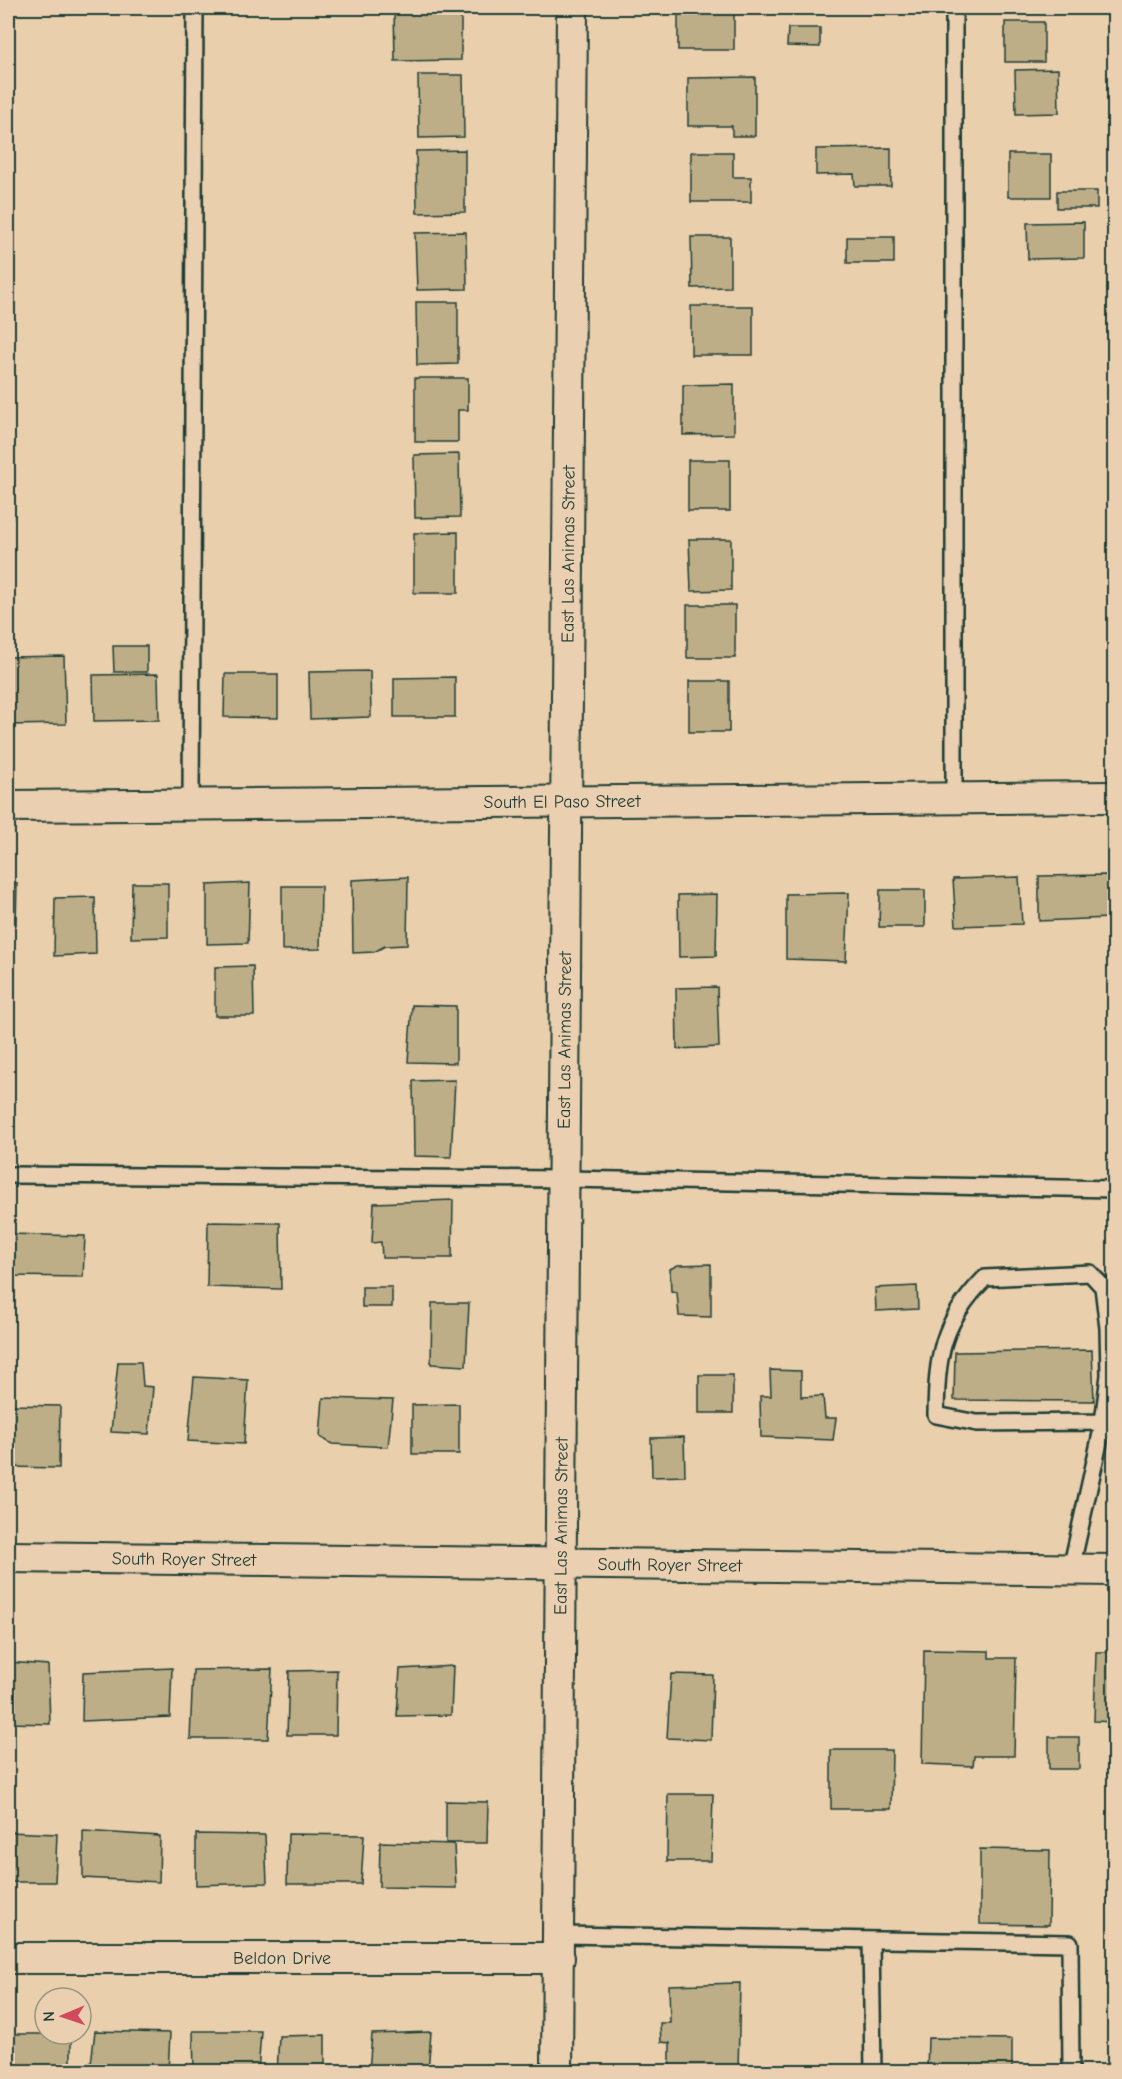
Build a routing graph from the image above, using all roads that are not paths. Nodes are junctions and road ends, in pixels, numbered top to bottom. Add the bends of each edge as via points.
1 (195, 8) edge
2 (572, 8) edge
3 (954, 8) edge
4 (1114, 796) edge
5 (954, 798) junction
6 (568, 799) junction
7 (191, 803) junction
8 (8, 806) edge
9 (8, 1175) edge
10 (565, 1179) junction
11 (1114, 1189) edge
12 (1103, 1422) junction
13 (8, 1557) edge
14 (562, 1563) junction
15 (1071, 1569) junction
16 (1114, 1570) edge
17 (870, 1940) junction
18 (559, 1946) junction
19 (8, 1958) edge
20 (557, 2072) edge
21 (873, 2072) edge
22 (1071, 2072) edge

1 - 7 lane
2 - 6 street, East Las Animas Street
3 - 5 lane
4 - 5 street, South El Paso Street
5 - 6 street, South El Paso Street
6 - 7 street, South El Paso Street
6 - 10 street, East Las Animas Street
7 - 8 street, South El Paso Street
9 - 10 lane
10 - 11 lane
10 - 14 street, East Las Animas Street
12 - 12 lane via 1109,1375 1104,1287 1090,1273 985,1278 969,1295 944,1336 937,1373 936,1415 977,1422
12 - 15 lane
13 - 14 street, South Royer Street
14 - 15 street, South Royer Street
14 - 18 street, East Las Animas Street
15 - 16 street, South Royer Street
17 - 18 lane
17 - 21 lane
17 - 22 lane via 1071,1943
18 - 19 street, Beldon Drive
18 - 20 street, East Las Animas Street

